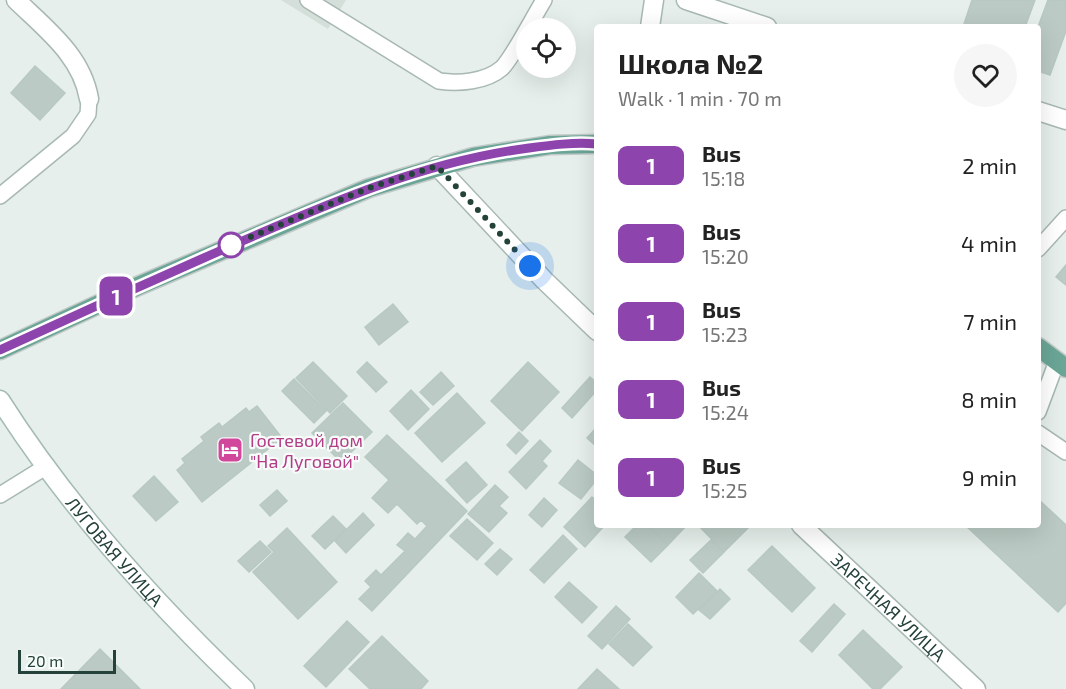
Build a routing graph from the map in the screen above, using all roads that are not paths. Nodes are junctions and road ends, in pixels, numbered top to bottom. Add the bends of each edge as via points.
1 (16, 0) edge
2 (308, 0) edge
3 (544, 0) edge
4 (654, 0) edge
5 (686, 0) edge
6 (650, 24) edge
7 (758, 24) edge
8 (89, 99) joint
9 (1041, 112) edge
10 (1066, 120) edge
11 (592, 143) edge
12 (437, 166) junction
13 (0, 196) edge
14 (1066, 218) edge
15 (1041, 246) edge
16 (594, 327) edge
17 (1041, 349) edge
18 (0, 350) edge
19 (1062, 364) edge
20 (0, 400) edge
21 (1041, 406) edge
22 (1041, 435) edge
23 (1066, 452) edge
24 (46, 466) junction
25 (0, 495) edge
26 (804, 528) edge
27 (245, 689) edge
28 (976, 689) edge

1 - 8 street via 74,58 83,73
2 - 3 lane via 439,81 451,83 488,76 502,67
4 - 6 street
5 - 7 street
8 - 13 lane via 88,114 78,131
9 - 10 street
11 - 12 main road via 516,150
12 - 16 street
12 - 18 main road via 309,212
14 - 15 lane
17 - 19 main road
19 - 21 lane
20 - 24 street, ЛУГОВАЯ УЛИЦА
22 - 23 lane
24 - 25 lane
24 - 27 street, ЛУГОВАЯ УЛИЦА via 136,578
26 - 28 street, ЗАРЕЧНАЯ УЛИЦА

